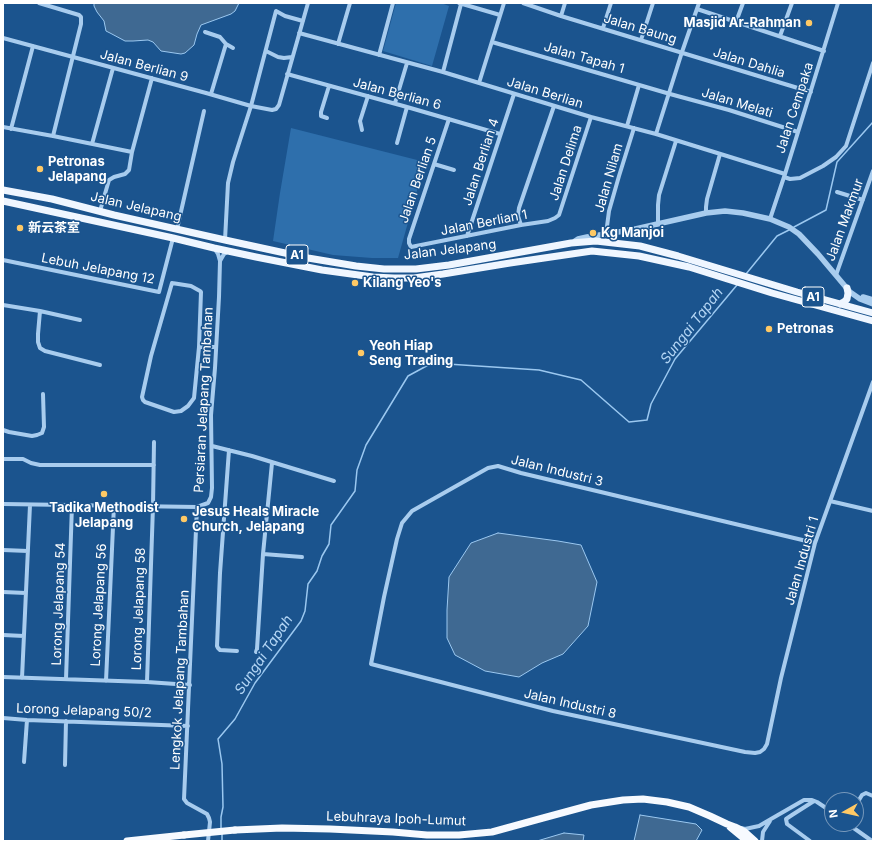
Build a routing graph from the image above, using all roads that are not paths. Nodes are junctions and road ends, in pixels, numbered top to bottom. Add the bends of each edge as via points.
1 (39, 3) edge
2 (308, 3) edge
3 (350, 3) edge
4 (393, 3) edge
5 (460, 3) edge
6 (504, 3) edge
7 (523, 3) edge
8 (565, 3) edge
9 (611, 3) edge
10 (653, 3) edge
11 (698, 3) edge
12 (743, 3) edge
13 (792, 3) edge
14 (838, 3) edge
15 (696, 9) junction
16 (500, 15) junction
17 (561, 16) junction
18 (303, 21) junction
19 (736, 22) junction
20 (603, 28) junction
21 (205, 32) dead end
22 (299, 33) junction
23 (780, 36) junction
24 (3, 38) edge
25 (641, 40) junction
26 (492, 42) junction
27 (226, 44) junction
28 (338, 44) junction
29 (33, 46) junction
30 (233, 48) dead end
31 (266, 51) junction
32 (824, 51) junction
33 (682, 52) junction
34 (379, 55) junction
35 (72, 57) junction
36 (292, 57) junction
37 (407, 62) junction
38 (873, 64) edge
39 (113, 68) junction
40 (443, 72) junction
41 (287, 74) junction
42 (152, 78) junction
43 (479, 83) junction
44 (639, 85) junction
45 (330, 86) junction
46 (811, 92) junction
47 (211, 94) junction
48 (514, 94) junction
49 (670, 94) junction
50 (368, 96) junction
51 (395, 103) junction
52 (251, 106) junction
53 (554, 106) junction
54 (407, 107) junction
55 (204, 111) dead end
56 (591, 117) junction
57 (327, 118) dead end
58 (449, 119) junction
59 (627, 126) junction
60 (3, 127) edge
61 (11, 128) junction
62 (634, 128) junction
63 (362, 130) dead end
64 (798, 132) junction
65 (500, 134) junction
66 (656, 134) junction
67 (52, 136) junction
68 (676, 141) junction
69 (396, 143) dead end
70 (92, 144) junction
71 (132, 152) junction
72 (720, 154) junction
73 (434, 164) junction
74 (454, 170) dead end
75 (873, 171) edge
76 (784, 176) junction
77 (3, 190) edge
78 (837, 192) dead end
79 (27, 194) junction
80 (863, 200) junction
81 (4, 201) edge
82 (43, 210) junction
83 (100, 211) junction
84 (706, 213) junction
85 (559, 215) joint
86 (770, 219) junction
87 (658, 224) junction
88 (521, 225) junction
89 (177, 229) junction
90 (606, 234) junction
91 (467, 236) junction
92 (173, 238) junction
93 (225, 240) junction
94 (571, 243) junction
95 (612, 243) junction
96 (411, 247) joint
97 (214, 248) junction
98 (229, 251) junction
99 (592, 251) junction
100 (3, 260) edge
101 (220, 261) junction
102 (836, 275) junction
103 (162, 280) junction
104 (172, 283) junction
105 (847, 288) junction
106 (873, 300) edge
107 (840, 304) junction
108 (873, 304) edge
109 (3, 305) edge
110 (40, 311) junction
111 (872, 319) edge
112 (80, 320) dead end
113 (199, 347) junction
114 (216, 347) junction
115 (100, 365) dead end
116 (873, 382) edge
117 (43, 394) dead end
118 (3, 430) edge
119 (154, 442) dead end
120 (212, 446) junction
121 (229, 450) junction
122 (3, 459) edge
123 (272, 463) junction
124 (154, 465) junction
125 (334, 481) dead end
126 (830, 501) junction
127 (3, 504) edge
128 (30, 505) junction
129 (72, 505) junction
130 (114, 505) junction
131 (153, 506) junction
132 (198, 507) junction
133 (873, 511) edge
134 (815, 543) junction
135 (3, 550) edge
136 (28, 551) junction
137 (264, 554) junction
138 (302, 557) dead end
139 (3, 592) edge
140 (26, 593) junction
141 (3, 635) edge
142 (24, 636) junction
143 (237, 651) dead end
144 (256, 652) dead end
145 (371, 664) joint
146 (3, 677) edge
147 (22, 678) junction
148 (66, 679) junction
149 (106, 681) junction
150 (147, 682) junction
151 (190, 684) junction
152 (3, 718) edge
153 (27, 720) junction
154 (66, 721) junction
155 (188, 726) junction
156 (764, 749) joint
157 (24, 762) dead end
158 (65, 765) dead end
159 (814, 801) junction
160 (824, 807) edge
161 (771, 819) junction
162 (727, 824) junction
163 (735, 827) junction
164 (859, 832) edge
165 (127, 841) edge
166 (208, 841) edge
167 (747, 841) edge
168 (755, 841) edge
169 (762, 841) edge
170 (810, 841) edge
171 (872, 841) edge

1 - 35 street via 82,17
2 - 18 street
3 - 28 street
4 - 34 street
5 - 16 street
5 - 40 street
6 - 16 street
7 - 17 street, Jalan Baung
8 - 17 street
9 - 20 street
10 - 25 street
11 - 15 street
12 - 19 street
13 - 23 street
14 - 32 street, Jalan Cempaka
15 - 19 street
15 - 33 street
16 - 26 street
17 - 20 street, Jalan Baung
18 - 22 street
18 - 31 street via 276,11
19 - 23 street
20 - 25 street, Jalan Baung
21 - 27 street via 220,37
22 - 28 street, Jalan Berlian
22 - 36 street
23 - 32 street
24 - 29 street, Jalan Berlian 9
25 - 33 street, Jalan Baung
26 - 43 street
26 - 44 street, Jalan Tapah 1
27 - 30 street
27 - 47 street
28 - 34 street, Jalan Berlian
29 - 35 street, Jalan Berlian 9
29 - 61 street
31 - 36 street via 278,57
31 - 52 street
32 - 46 street, Jalan Cempaka
33 - 46 street, Jalan Dahlia
33 - 49 street
34 - 37 street, Jalan Berlian
35 - 39 street, Jalan Berlian 9
35 - 67 street
36 - 41 street
37 - 40 street, Jalan Berlian
37 - 51 street
38 - 76 street, Jalan Berlian via 846,146 836,157 800,178 790,179
39 - 42 street, Jalan Berlian 9
39 - 70 street
40 - 43 street, Jalan Berlian
41 - 45 street, Jalan Berlian 6
41 - 52 street, Jalan Berlian 9 via 276,109
42 - 47 street, Jalan Berlian 9
42 - 71 street
43 - 48 street, Jalan Berlian
44 - 49 street, Jalan Tapah 1
44 - 59 street
45 - 50 street, Jalan Berlian 6
45 - 57 street via 321,112 321,116
46 - 64 street, Jalan Cempaka
47 - 52 street, Jalan Berlian 9
48 - 53 street, Jalan Berlian
48 - 65 street, Jalan Berlian 4
49 - 64 street, Jalan Melati
49 - 66 street
50 - 51 street, Jalan Berlian 6
50 - 63 street via 360,121
51 - 54 street, Jalan Berlian 6
52 - 93 street via 228,183
53 - 56 street, Jalan Berlian
53 - 88 street via 519,208
54 - 58 street, Jalan Berlian 6
54 - 69 street
55 - 89 street
56 - 59 street, Jalan Berlian
56 - 85 street, Jalan Delima
58 - 65 street, Jalan Berlian 6
58 - 73 street, Jalan Berlian 5
59 - 62 street, Jalan Berlian
60 - 61 street
61 - 67 street
62 - 66 street, Jalan Berlian
62 - 90 street, Jalan Nilam via 609,212
64 - 76 street, Jalan Cempaka
65 - 91 street, Jalan Berlian 4
66 - 68 street, Jalan Berlian
67 - 70 street
68 - 72 street, Jalan Berlian
68 - 87 street via 660,195
70 - 71 street
71 - 83 street via 125,174 109,180
72 - 76 street, Jalan Berlian
72 - 84 street via 707,199
73 - 74 street
73 - 96 street, Jalan Berlian 5 via 409,239
75 - 80 street, Jalan Makmur
76 - 86 street, Jalan Cempaka
77 - 79 main road, Jalan Jelapang / A1
78 - 80 street
79 - 81 main road via 15,202
79 - 82 main road via 29,202
79 - 83 main road, Jalan Jelapang / A1
80 - 102 street, Jalan Makmur
81 - 82 main road, Jalan Jelapang / A1
82 - 92 main road, Jalan Jelapang / A1
83 - 89 main road, Jalan Jelapang / A1
84 - 86 street via 737,212
84 - 87 street
85 - 88 street, Jalan Berlian 1 via 548,221
86 - 102 street via 799,234
87 - 90 street
88 - 91 street, Jalan Berlian 1
89 - 93 main road, Jalan Jelapang / A1
90 - 94 street via 578,239
91 - 96 street, Jalan Berlian 1
92 - 97 main road, Jalan Jelapang / A1
92 - 103 street, Lebuh Jelapang 12
93 - 94 main road, Jalan Jelapang / A1 via 329,262 384,269 449,265
94 - 95 main road, Jalan Jelapang / A1
94 - 99 main road via 589,247
95 - 99 main road via 598,245
95 - 107 main road, Jalan Jelapang / A1 via 640,246 678,256
97 - 98 main road, Jalan Jelapang / A1
97 - 101 street, Persiaran Jelapang Tambahan
98 - 99 main road, Jalan Jelapang / A1 via 339,273 414,278
98 - 101 street
99 - 111 main road, Jalan Jelapang / A1 via 639,256 688,267 778,295
100 - 103 street, Lebuh Jelapang 12 via 158,292
101 - 114 street, Persiaran Jelapang Tambahan
102 - 105 street
103 - 104 street
104 - 113 street via 191,286 201,292
104 - 113 street via 151,356 143,400 174,412 182,411 188,406 194,398
105 - 106 street via 857,295
105 - 107 main road via 847,299
105 - 108 street via 863,301
107 - 111 main road, Jalan Jelapang / A1
109 - 110 street
110 - 112 street
110 - 115 street via 40,348
113 - 114 street
114 - 120 street, Persiaran Jelapang Tambahan via 211,415
116 - 126 street, Jalan Industri 1
117 - 118 street via 42,432 32,436
119 - 124 street, Lorong Jelapang 58
120 - 121 street
120 - 132 street, Persiaran Jelapang Tambahan via 211,497 208,503
121 - 123 street
121 - 143 street via 217,646 220,650
122 - 124 street via 23,459 40,465
123 - 125 street
123 - 137 street
124 - 131 street, Lorong Jelapang 58
126 - 133 street
126 - 134 street, Jalan Industri 1
127 - 128 street
128 - 129 street
128 - 136 street
129 - 130 street
129 - 148 street, Lorong Jelapang 54
130 - 131 street
130 - 149 street, Lorong Jelapang 56
131 - 132 street
131 - 150 street, Lorong Jelapang 58
132 - 151 street, Lengkok Jelapang Tambahan
134 - 145 street, Jalan Industri 3 via 498,466 488,468 412,511 402,523
134 - 156 street, Jalan Industri 1
135 - 136 street
136 - 140 street
137 - 138 street
137 - 144 street
139 - 140 street
140 - 142 street
141 - 142 street
142 - 147 street
145 - 156 street, Jalan Industri 8 via 553,711 731,749 755,753
146 - 147 street
147 - 148 street
148 - 149 street
149 - 150 street
150 - 151 street
151 - 155 street, Lengkok Jelapang Tambahan
152 - 153 street, Lorong Jelapang 50/2
153 - 154 street, Lorong Jelapang 50/2
153 - 157 street
154 - 155 street, Lorong Jelapang 50/2
154 - 158 street
155 - 166 street, Lengkok Jelapang Tambahan via 184,799 209,818
159 - 160 street
159 - 161 street via 804,800
159 - 170 street via 786,819 787,824
161 - 163 street via 753,827
161 - 169 street via 763,832
162 - 163 highway, Lebuhraya Ipoh-Lumut
162 - 165 highway, Lebuhraya Ipoh-Lumut, bridge via 689,807 643,799 598,803 492,832 460,835 282,828
162 - 167 highway, Lebuhraya Ipoh-Lumut
163 - 168 highway, Lebuhraya Ipoh-Lumut
164 - 171 street

